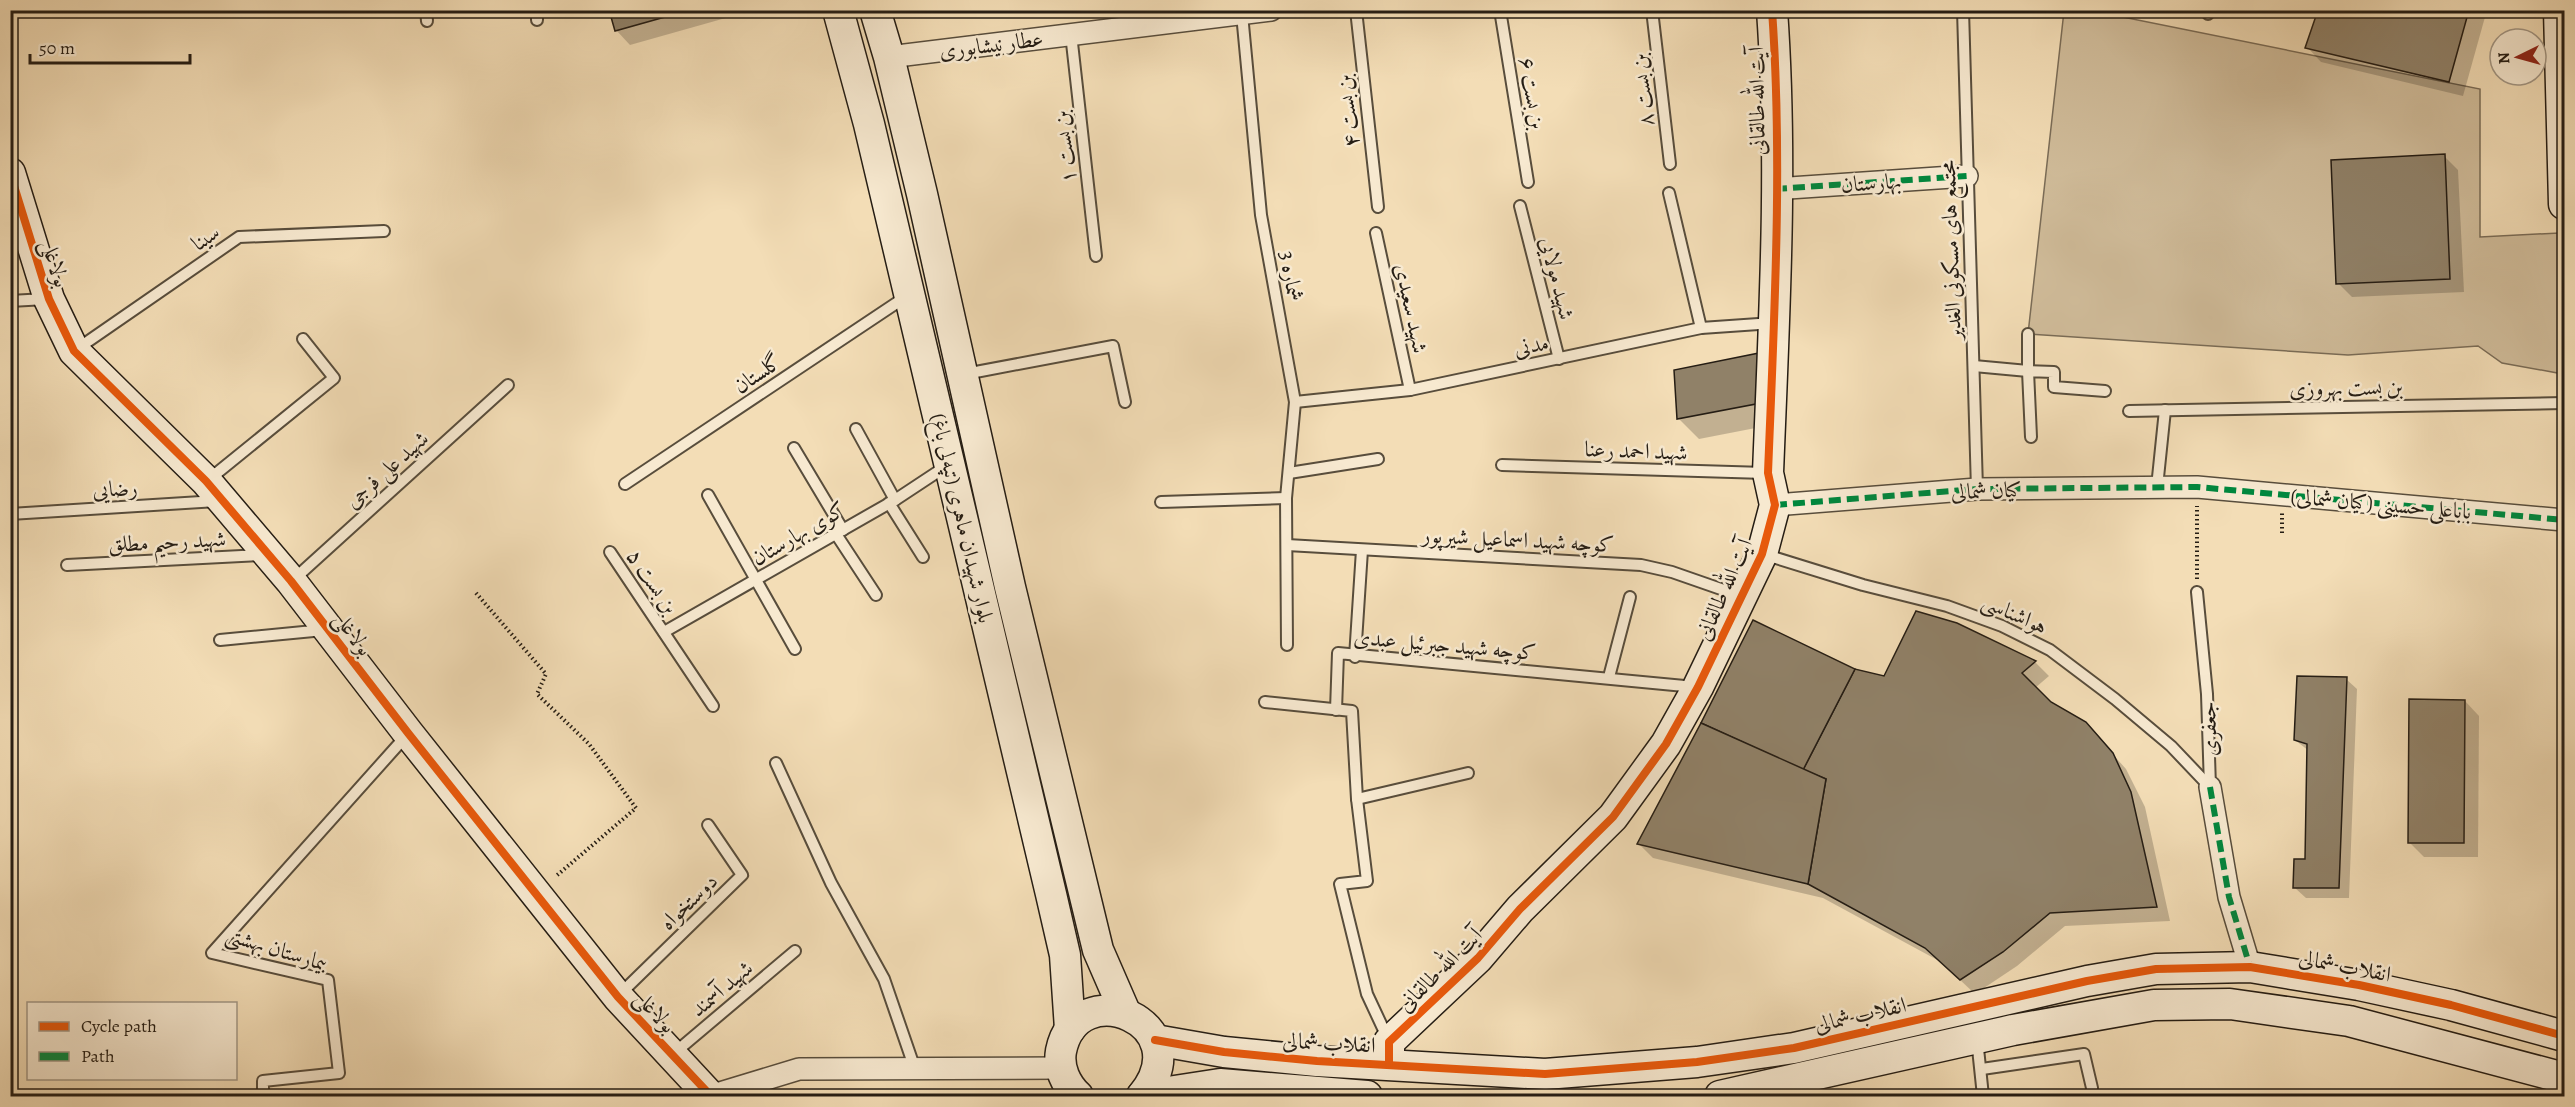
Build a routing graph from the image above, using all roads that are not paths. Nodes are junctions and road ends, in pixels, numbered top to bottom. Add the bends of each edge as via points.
1 (838, 10) edge
2 (875, 10) edge
3 (1271, 10) edge
4 (1356, 10) edge
5 (1500, 10) edge
6 (1652, 10) edge
7 (1772, 10) edge
8 (1963, 10) edge
9 (2559, 10) edge
10 (1242, 14) junction
11 (1071, 34) junction
12 (2562, 42) edge
13 (889, 57) junction
14 (1670, 164) dead end
15 (10, 173) edge
16 (1967, 176) junction
17 (1528, 182) dead end
18 (1775, 189) junction
19 (1669, 193) dead end
20 (2565, 204) edge
21 (1520, 206) dead end
22 (1378, 207) dead end
23 (384, 231) dead end
24 (1376, 233) dead end
25 (1096, 256) dead end
26 (910, 295) junction
27 (49, 299) junction
28 (10, 301) edge
29 (1774, 322) junction
30 (1701, 328) junction
31 (2028, 334) dead end
32 (303, 339) dead end
33 (74, 351) junction
34 (1559, 359) junction
35 (1974, 366) junction
36 (2028, 371) junction
37 (964, 374) junction
38 (508, 386) dead end
39 (1410, 390) junction
40 (2105, 391) dead end
41 (1125, 402) dead end
42 (1295, 402) junction
43 (2565, 403) edge
44 (2165, 410) junction
45 (2129, 411) dead end
46 (856, 429) dead end
47 (2031, 437) dead end
48 (794, 448) dead end
49 (1378, 459) dead end
50 (950, 464) junction
51 (1502, 465) dead end
52 (1289, 473) junction
53 (1768, 473) junction
54 (625, 484) dead end
55 (2157, 487) junction
56 (2197, 487) joint
57 (1977, 489) junction
58 (214, 491) junction
59 (708, 495) dead end
60 (1286, 498) junction
61 (892, 501) junction
62 (1161, 502) dead end
63 (1775, 506) junction
64 (10, 513) edge
65 (2565, 520) edge
66 (840, 532) junction
67 (1287, 545) junction
68 (1362, 550) junction
69 (610, 552) dead end
70 (1762, 554) junction
71 (270, 555) junction
72 (923, 557) dead end
73 (67, 565) dead end
74 (291, 581) junction
75 (754, 581) junction
76 (2197, 592) road end
77 (876, 595) dead end
78 (1742, 596) junction
79 (1630, 597) dead end
80 (328, 629) junction
81 (664, 632) junction
82 (220, 640) dead end
83 (1287, 645) dead end
84 (795, 649) dead end
85 (1355, 657) junction
86 (1609, 677) junction
87 (1698, 687) junction
88 (1265, 702) dead end
89 (712, 706) dead end
90 (1336, 710) junction
91 (408, 733) junction
92 (776, 763) dead end
93 (1468, 773) dead end
94 (2210, 787) junction
95 (1357, 799) junction
96 (708, 825) dead end
97 (795, 951) dead end
98 (2250, 967) junction
99 (618, 996) junction
100 (2451, 1005) junction
101 (1125, 1012) junction
102 (1070, 1029) junction
103 (2565, 1036) edge
104 (1977, 1038) junction
105 (1155, 1040) junction
106 (2441, 1043) junction
107 (1389, 1053) junction
108 (672, 1055) junction
109 (1061, 1068) junction
110 (915, 1069) junction
111 (1982, 1069) junction
112 (2565, 1078) edge
113 (2092, 1088) dead end
114 (263, 1096) edge
115 (710, 1096) edge
116 (1078, 1096) edge
117 (1142, 1096) edge
118 (1360, 1096) edge
119 (1720, 1096) edge
120 (1983, 1096) edge

1 - 26 street, بلوار شهیدان ماهری (تپه‌لی باغ)
2 - 13 street, بلوار شهیدان ماهری (تپه‌لی باغ)
3 - 10 street, عطار نیشابوری
4 - 22 lane, بن بست ۴
5 - 17 lane, بن بست ۶
6 - 14 lane, بن بست ۸
7 - 18 street, آیت الله طالقانی via 1776,61
8 - 16 lane, مجتمع های مسکونی الغدیر
9 - 12 street
10 - 11 street, عطار نیشابوری
10 - 42 lane, شماره 3 via 1261,215
11 - 13 street, عطار نیشابوری
11 - 25 lane, بن بست ۱
12 - 20 street
13 - 37 street, بلوار شهیدان ماهری (تپه‌لی باغ)
15 - 27 street, بولاغلی
16 - 18 street, بهارستان
16 - 35 lane, مجتمع های مسکونی الغدیر
18 - 29 street, آیت الله طالقانی
19 - 30 lane
21 - 34 lane, شهید مولایی
23 - 33 lane, سینا via 238,237
24 - 39 lane, شهید سعیدی
26 - 50 street, بلوار شهیدان ماهری (تپه‌لی باغ)
26 - 54 lane, گلستان
27 - 28 lane
27 - 33 street, بولاغلی
29 - 30 lane, مدنی
29 - 53 street, آیت الله طالقانی
30 - 34 lane, مدنی
31 - 36 lane
32 - 58 lane via 334,378
33 - 58 street, بولاغلی
34 - 39 lane, مدنی
35 - 36 lane
35 - 57 lane, مجتمع های مسکونی الغدیر
36 - 40 lane via 2054,372 2054,387
36 - 47 lane
37 - 41 lane via 1113,346
37 - 101 street, بلوار شهیدان ماهری (تپه‌لی باغ) via 1010,587 1098,950
38 - 74 lane, شهید علی فرجی
39 - 42 lane, مدنی
42 - 52 lane, شماره 3
43 - 44 lane, بن بست بهروزی
44 - 45 lane, بن بست بهروزی
44 - 55 lane
46 - 61 lane
48 - 66 lane
49 - 52 lane
50 - 61 lane, کوی بهارستان
50 - 102 street, بلوار شهیدان ماهری (تپه‌لی باغ) via 1065,955
51 - 53 lane, شهید احمد رعنا
52 - 60 lane, شماره 3
53 - 63 street, آیت الله طالقانی
55 - 56 street, کیان شمالی
55 - 57 street, کیان شمالی
56 - 65 street, باباعلی حسینی (کیان شمالی)
57 - 63 street, کیان شمالی
58 - 64 lane, رضایی
58 - 71 street, بولاغلی
59 - 75 lane
60 - 62 lane
60 - 67 lane, شماره 3
61 - 66 lane, کوی بهارستان
61 - 72 lane
63 - 70 street, آیت الله طالقانی
66 - 75 lane, کوی بهارستان
66 - 77 lane
67 - 68 lane, کوچه شهید اسماعیل شیرپور
67 - 83 lane, شماره 3
68 - 78 lane, کوچه شهید اسماعیل شیرپور via 1641,565
68 - 85 lane
69 - 81 lane, بن بست ۵
70 - 78 street, آیت الله طالقانی
70 - 94 lane, هواشناسی via 1947,606 2002,626 2050,650 2170,746
71 - 73 lane, شهید رحیم مطلق
71 - 74 street, بولاغلی
74 - 80 street, بولاغلی
75 - 81 lane, کوی بهارستان
75 - 84 lane
76 - 94 lane, جعفری via 2207,694
78 - 87 street, آیت الله طالقانی
79 - 86 lane
80 - 82 lane
80 - 91 street, بولاغلی
81 - 89 lane
85 - 86 lane, کوچه شهید جبرئیل عبدی
85 - 90 lane, کوچه شهید جبرئیل عبدی via 1338,653
86 - 87 lane, کوچه شهید جبرئیل عبدی
87 - 107 street, آیت الله طالقانی via 1666,744 1613,818 1520,909
88 - 90 lane
90 - 95 lane via 1352,711
91 - 99 street, بولاغلی
91 - 114 lane, بیمارستان بهشتی via 212,952 328,980 339,1073 263,1081
92 - 110 lane via 831,883 884,979
93 - 95 lane
94 - 98 street, جعفری via 2229,897
95 - 107 lane via 1367,881 1340,884 1367,994
96 - 99 lane, دوستخواه via 742,875
97 - 108 lane, شهید آسمند
98 - 100 street, انقلاب شمالی
98 - 107 street, انقلاب شمالی via 2156,969 1794,1048 1697,1062 1545,1074 1443,1070
99 - 108 street, بولاغلی
100 - 103 street, انقلاب شمالی
100 - 106 street via 2458,1015 2458,1025 2453,1037
101 - 102 street via 1095,1012
101 - 105 street via 1148,1028
102 - 109 street via 1062,1048
104 - 106 street via 2154,1005 2230,1004 2349,1021
104 - 111 lane
104 - 119 street
105 - 107 street, انقلاب شمالی via 1235,1053
105 - 117 street via 1157,1070
106 - 112 street
108 - 115 street, بولاغلی
109 - 110 street, بولاغلی
109 - 116 street
110 - 115 street, بولاغلی via 799,1069
111 - 113 lane via 2084,1054
111 - 120 lane
117 - 118 street via 1220,1084

